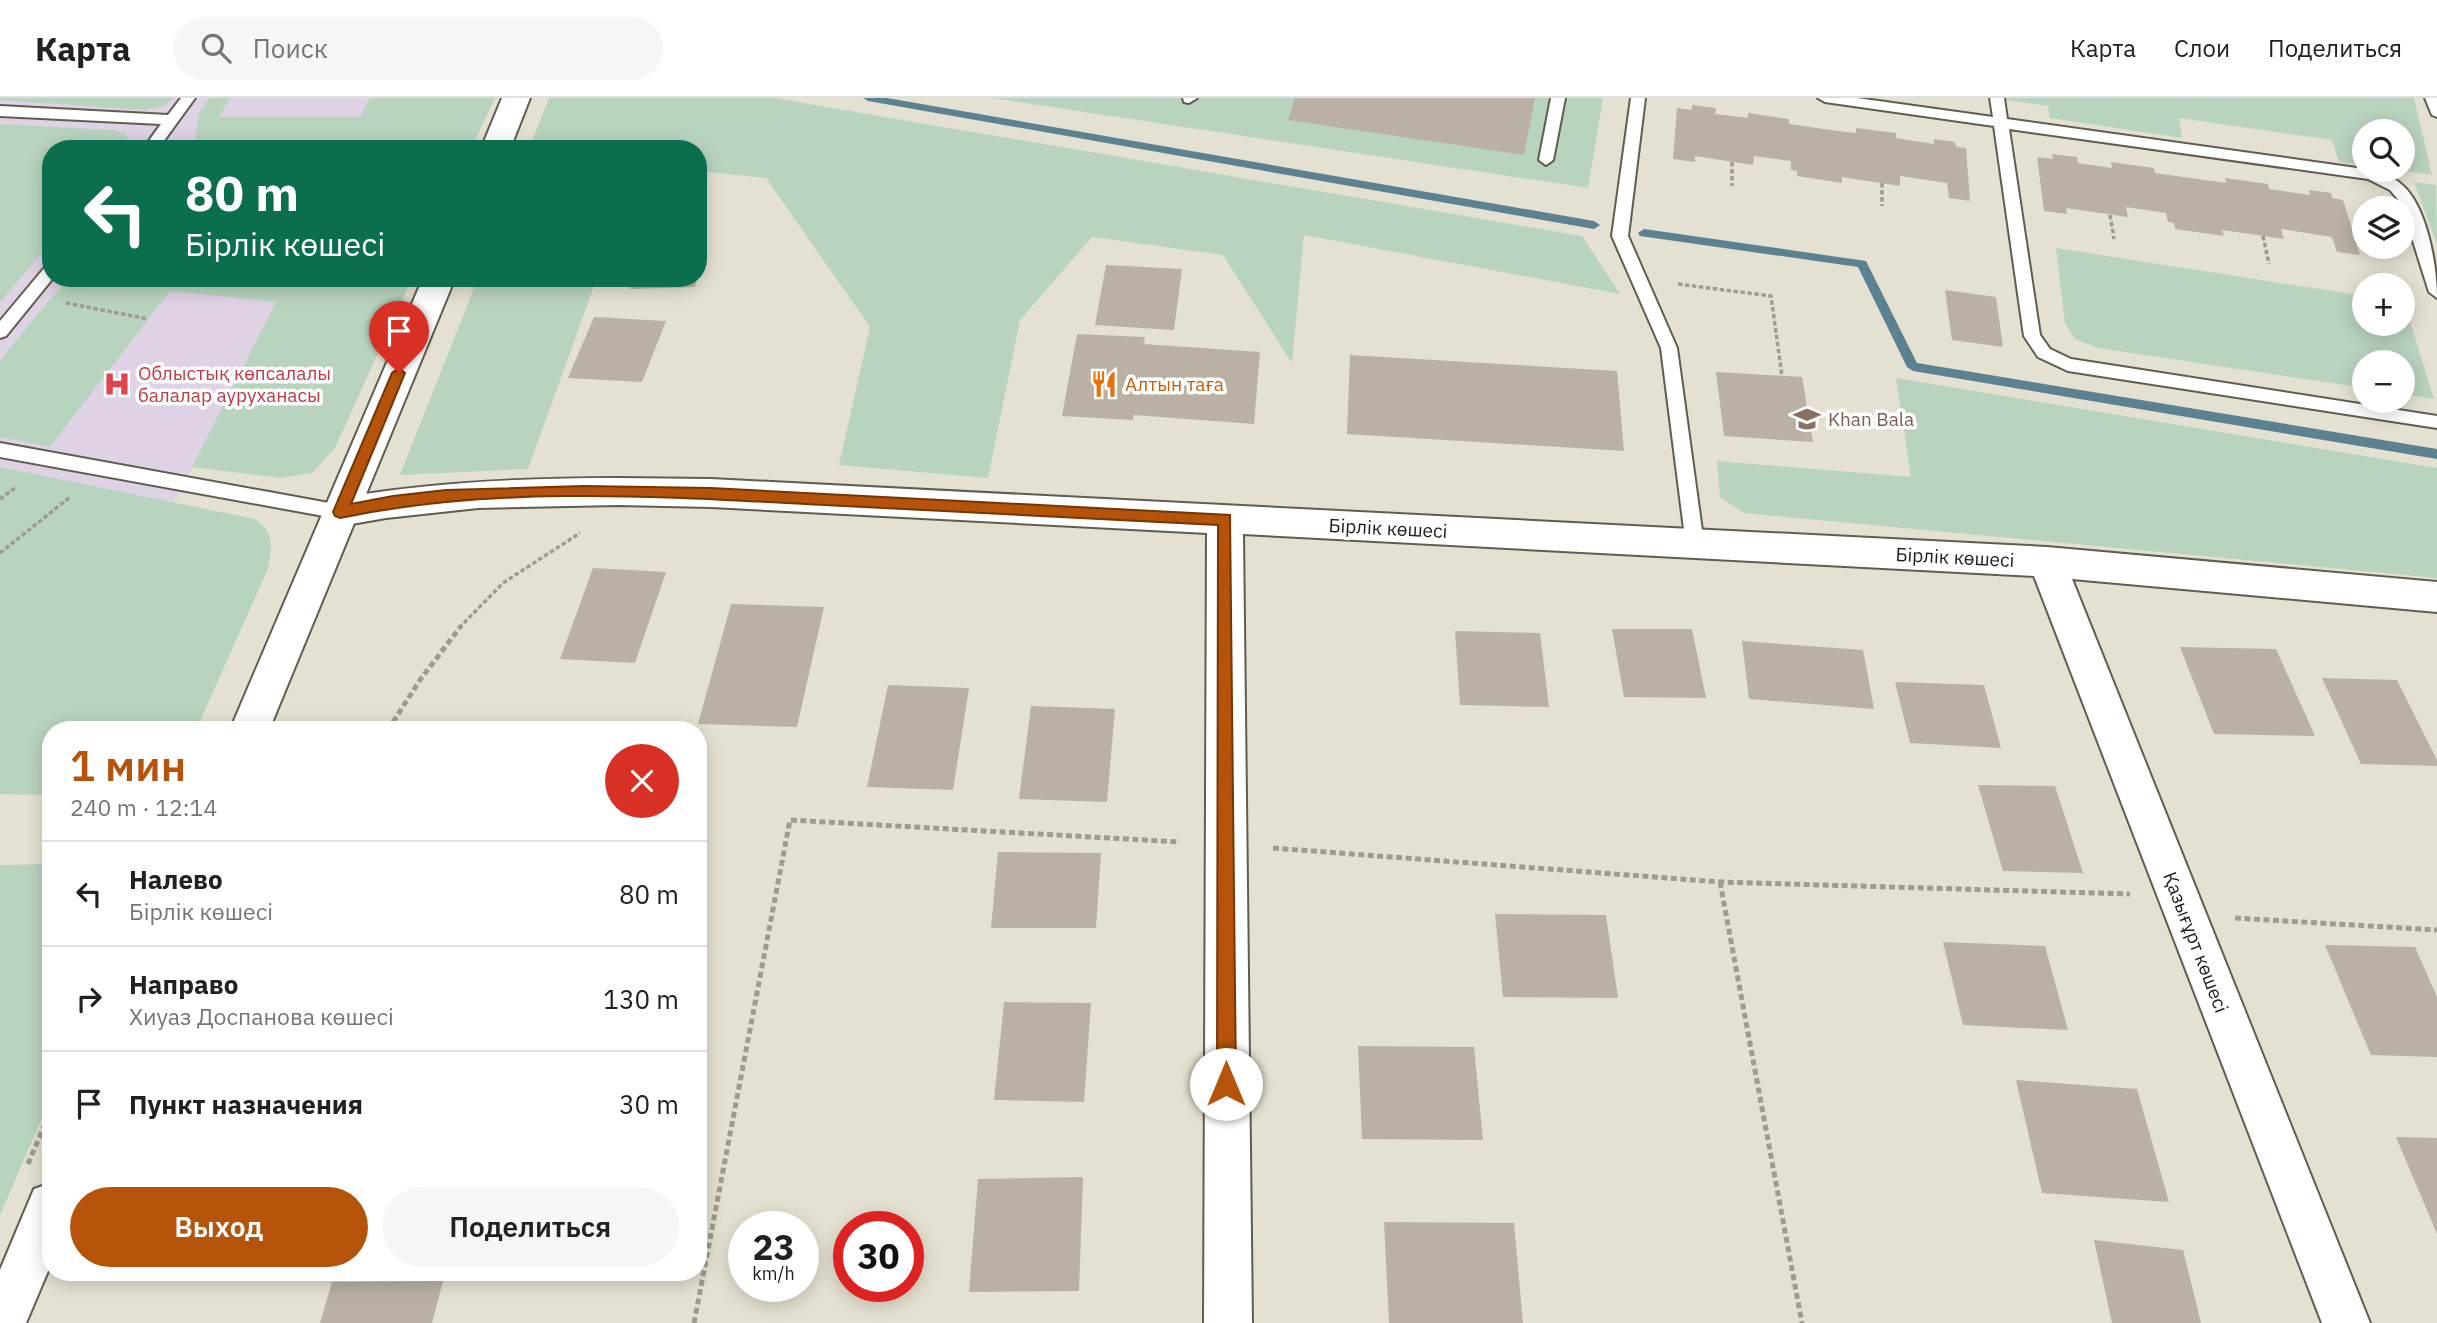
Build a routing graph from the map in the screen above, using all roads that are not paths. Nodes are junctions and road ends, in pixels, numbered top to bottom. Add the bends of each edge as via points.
1 (188, 98) edge
2 (516, 98) edge
3 (1558, 98) edge
4 (1638, 98) edge
5 (1825, 98) edge
6 (1997, 98) edge
7 (2432, 98) edge
8 (0, 111) edge
9 (2437, 112) edge
10 (173, 120) junction
11 (2001, 123) junction
12 (157, 140) edge
13 (499, 140) edge
14 (1546, 160) dead end
15 (42, 281) edge
16 (435, 287) edge
17 (2437, 292) edge
18 (0, 331) edge
19 (2437, 422) edge
20 (0, 450) edge
21 (340, 512) junction
22 (1225, 519) junction
23 (1695, 545) junction
24 (2047, 562) junction
25 (2437, 597) edge
26 (253, 721) edge
27 (42, 1227) edge
28 (2, 1323) edge
29 (1228, 1323) edge
30 (2346, 1323) edge

1 - 10 lane
2 - 13 street
3 - 14 lane
4 - 23 lane via 1620,231 1669,348
5 - 11 lane
6 - 11 lane
7 - 9 lane
8 - 10 lane
10 - 12 lane
11 - 17 lane via 2371,175 2395,186 2408,201
11 - 19 lane via 2032,336 2044,353 2068,365
15 - 18 lane
16 - 21 street
20 - 21 lane
21 - 22 street, Бірлік көшесі via 446,495 614,492
21 - 26 street
22 - 23 street, Бірлік көшесі
22 - 29 street
23 - 24 street, Бірлік көшесі
24 - 25 street, Бірлік көшесі
24 - 30 street, Қазығұрт көшесі
27 - 28 street

